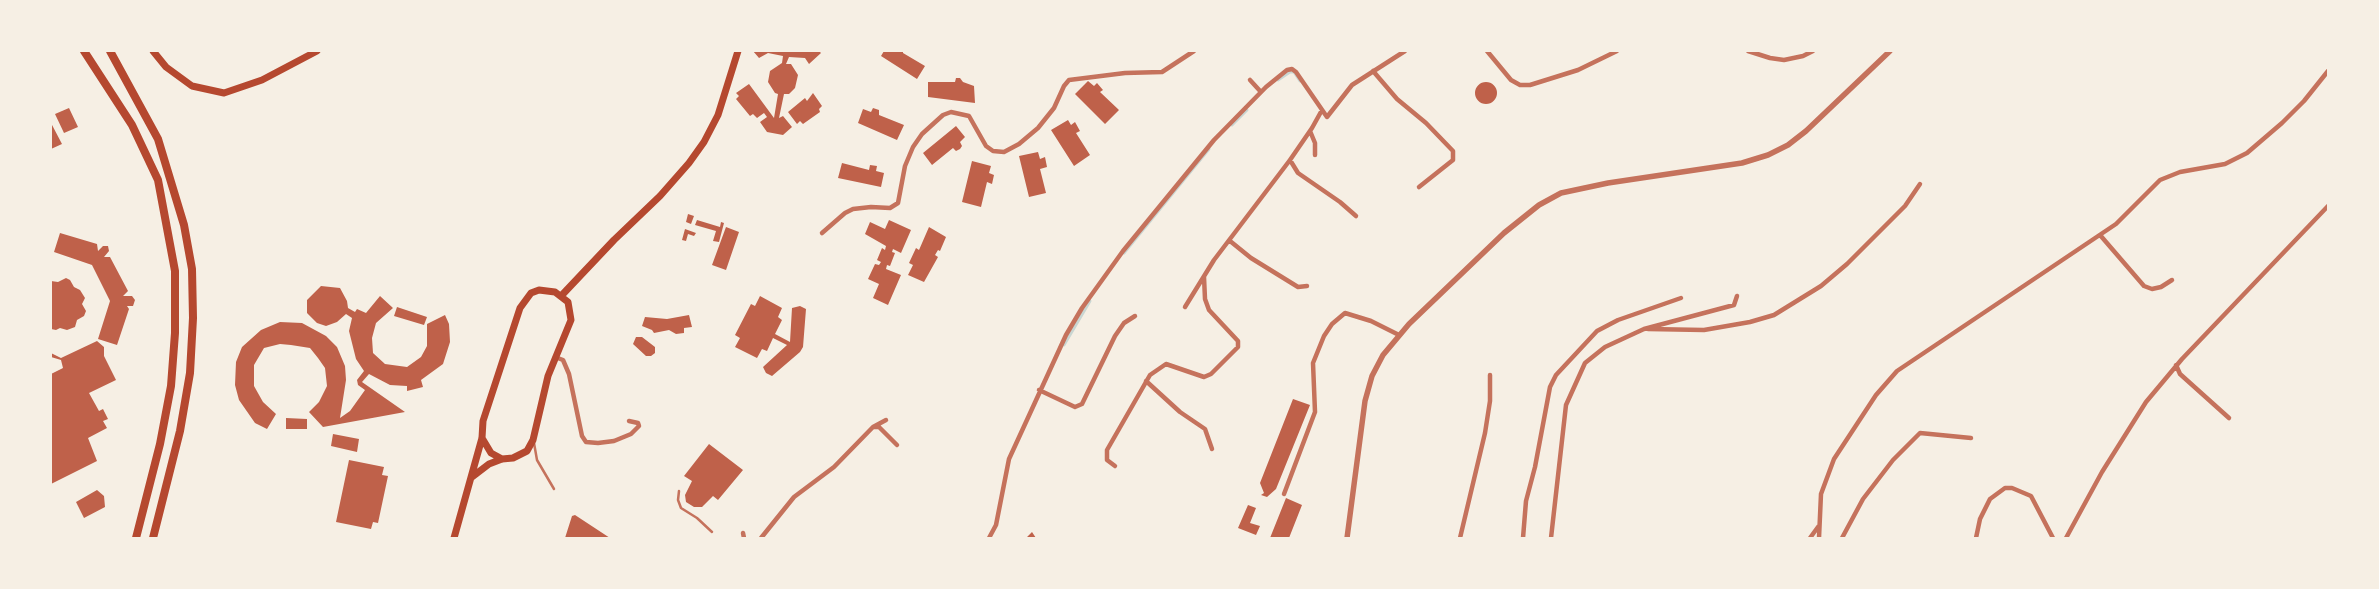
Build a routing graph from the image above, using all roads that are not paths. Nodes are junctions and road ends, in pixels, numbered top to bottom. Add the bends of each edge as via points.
1 (84, 51) edge
2 (110, 51) edge
3 (154, 51) edge
4 (316, 51) edge
5 (738, 51) edge
6 (1194, 51) edge
7 (1405, 51) edge
8 (1487, 51) edge
9 (1617, 51) edge
10 (1748, 51) edge
11 (1813, 51) edge
12 (1890, 51) edge
13 (1373, 71) junction
14 (2328, 71) edge
15 (1250, 80) dead end
16 (1261, 92) junction
17 (1322, 110) junction
18 (1310, 131) junction
19 (1315, 155) dead end
20 (1290, 160) junction
21 (1920, 184) dead end
22 (1419, 187) dead end
23 (2328, 206) edge
24 (1356, 216) dead end
25 (822, 233) dead end
26 (2100, 235) junction
27 (1230, 241) junction
28 (1204, 277) junction
29 (2172, 280) dead end
30 (1308, 286) dead end
31 (562, 295) junction
32 (1737, 296) dead end
33 (1681, 298) dead end
34 (1185, 307) dead end
35 (1135, 316) dead end
36 (1644, 329) junction
37 (1399, 335) junction
38 (555, 357) junction
39 (2176, 365) junction
40 (1490, 374) dead end
41 (1146, 381) junction
42 (1040, 390) junction
43 (2229, 418) dead end
44 (886, 420) dead end
45 (629, 421) dead end
46 (873, 427) junction
47 (482, 438) junction
48 (1971, 438) dead end
49 (533, 440) junction
50 (897, 445) dead end
51 (1212, 449) dead end
52 (502, 459) junction
53 (1115, 466) dead end
54 (472, 477) junction
55 (554, 489) dead end
56 (679, 491) dead end
57 (1284, 494) dead end
58 (1819, 526) junction
59 (712, 532) dead end
60 (136, 538) edge
61 (153, 538) edge
62 (454, 538) edge
63 (761, 538) edge
64 (989, 538) edge
65 (1347, 538) edge
66 (1460, 538) edge
67 (1523, 538) edge
68 (1551, 538) edge
69 (1810, 538) edge
70 (1819, 538) edge
71 (1842, 538) edge
72 (1976, 538) edge
73 (2053, 538) edge
74 (2066, 538) edge

1 - 60 highway via 132,125 158,180 175,271 171,386
2 - 61 highway via 158,138 184,225 192,269 194,318 190,373 180,431
3 - 4 main road via 166,67 192,86 224,93 262,80
5 - 31 main road via 718,115 689,163
6 - 25 street via 1162,72 1070,80 1038,128 1004,152 993,151 986,146 969,116 951,112 922,134 913,147 905,166 898,203 890,208 853,209
7 - 13 street
8 - 9 street via 1511,80 1520,85 1530,85 1578,70
10 - 11 street via 1784,60
12 - 37 street via 1806,131 1768,155 1742,163 1562,193 1538,205 1504,233
13 - 17 street via 1352,85 1327,117
13 - 22 street via 1397,99 1453,151 1453,160
14 - 26 street via 2286,119 2248,153 2225,164 2180,172 2160,180 2125,216
15 - 16 street
16 - 17 street via 1292,69
16 - 42 street via 1214,140 1123,251 1082,308
17 - 18 street
18 - 19 street
18 - 20 street
20 - 24 street via 1298,173
20 - 27 street
21 - 36 street via 1905,206 1847,264 1774,315 1704,330
23 - 39 street
26 - 29 street via 2144,286 2161,288
26 - 58 street via 1919,355 1887,380 1834,459 1821,494
27 - 28 street
27 - 30 street via 1298,287
28 - 34 street
28 - 41 street via 1209,310 1238,340 1238,348 1204,377 1166,364 1150,374
31 - 38 main road via 568,302 571,320
31 - 47 main road via 540,290 531,293 520,308 483,421
32 - 36 street via 1734,305
33 - 67 street via 1618,320 1597,331 1556,375 1550,387 1536,467 1526,501
35 - 42 street via 1124,323 1115,336 1082,404 1075,407
36 - 68 street via 1606,347 1585,363 1574,384 1566,405
37 - 57 street via 1345,313 1332,324 1313,363 1315,412
37 - 65 street via 1372,376 1365,402
38 - 45 street via 563,360 569,374 586,442 614,441 631,434 639,426
38 - 49 main road via 541,397
39 - 43 street via 2180,374
39 - 74 street via 2137,415
40 - 66 street via 1485,432
41 - 51 street via 1180,412 1205,429
41 - 53 street via 1107,450 1108,460
42 - 64 street via 1008,459 996,525
44 - 46 street
46 - 50 street via 879,427
46 - 63 street via 834,467 794,497
47 - 52 main road via 491,453
47 - 54 main road
48 - 71 street via 1920,433 1893,460 1863,499
49 - 52 main road via 526,451 513,458
49 - 55 lane via 537,460
52 - 54 main road
54 - 62 main road
56 - 59 lane via 681,508
58 - 69 street
58 - 70 street
72 - 73 street via 1980,519 1990,499 2005,488 2031,496

